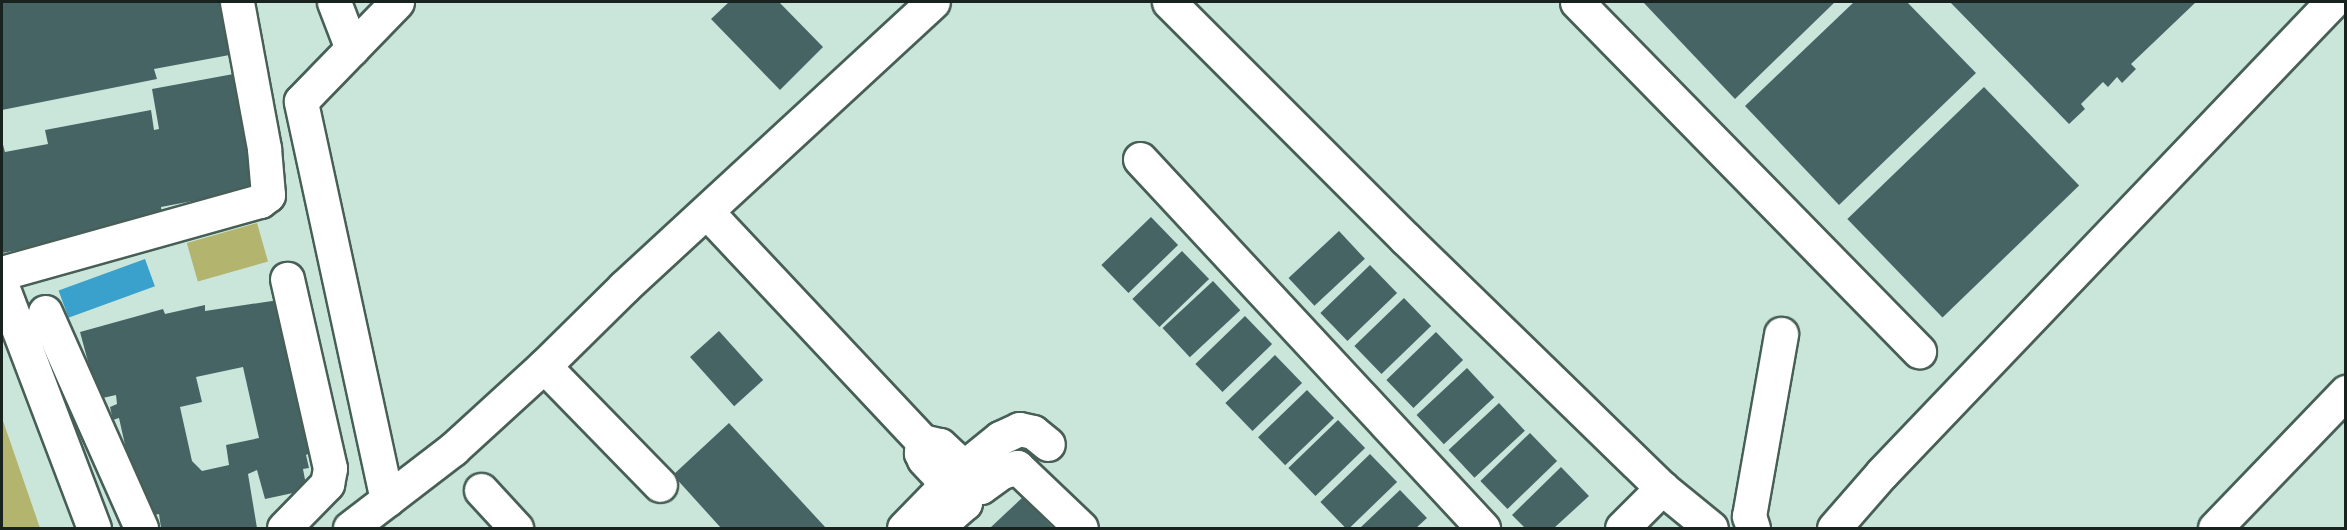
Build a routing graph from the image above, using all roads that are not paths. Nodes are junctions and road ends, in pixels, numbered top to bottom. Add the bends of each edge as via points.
1 (237, 2) edge
2 (334, 2) edge
3 (398, 2) edge
4 (933, 2) edge
5 (1169, 2) edge
6 (1577, 2) edge
7 (2332, 2) edge
8 (352, 49) junction
9 (1140, 159) dead end
10 (707, 212) junction
11 (2, 273) edge
12 (287, 279) dead end
13 (2, 286) edge
14 (45, 312) dead end
15 (1782, 334) dead end
16 (1919, 351) dead end
17 (544, 366) junction
18 (2346, 392) edge
19 (1048, 444) dead end
20 (660, 485) dead end
21 (964, 485) junction
22 (1662, 488) junction
23 (481, 489) dead end
24 (387, 500) junction
25 (94, 528) edge
26 (141, 528) edge
27 (284, 528) edge
28 (350, 528) edge
29 (516, 528) edge
30 (904, 528) edge
31 (936, 528) edge
32 (1081, 528) edge
33 (1483, 528) edge
34 (1622, 528) edge
35 (1711, 528) edge
36 (1753, 528) edge
37 (1833, 528) edge
38 (2215, 528) edge

1 - 11 street via 264,148 268,195 260,201
2 - 8 street
3 - 8 street
4 - 10 street
5 - 22 street
6 - 16 street
7 - 37 street
8 - 24 street via 301,101
9 - 33 street
10 - 17 street
10 - 21 street via 922,441 924,459
12 - 27 street via 330,468 327,484
13 - 25 street
14 - 26 street
15 - 36 street via 1749,516
17 - 20 street
17 - 24 street via 453,449
18 - 38 street
19 - 21 street via 1034,432 1019,429 1000,438
21 - 30 street
21 - 31 street
21 - 32 street via 1017,467
22 - 34 street
22 - 35 street
23 - 29 street
24 - 28 street

